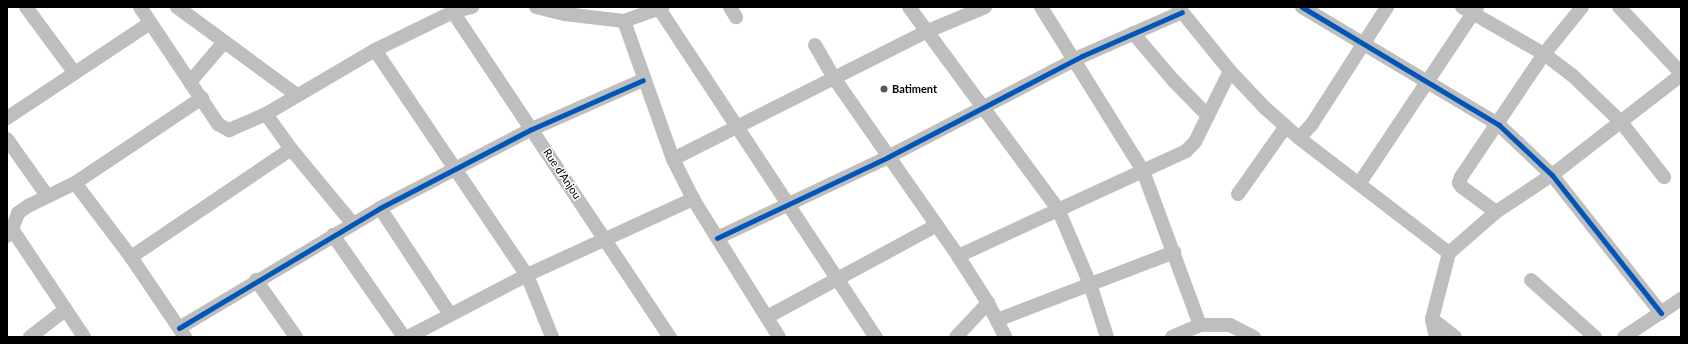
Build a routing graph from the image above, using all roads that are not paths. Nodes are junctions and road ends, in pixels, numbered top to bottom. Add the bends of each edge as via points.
1 (26, 7) edge
2 (140, 7) edge
3 (177, 7) edge
4 (472, 7) edge
5 (536, 7) edge
6 (909, 7) edge
7 (985, 7) edge
8 (1041, 7) edge
9 (1302, 7) edge
10 (1387, 7) edge
11 (1582, 7) edge
12 (1619, 7) edge
13 (660, 8) edge
14 (1471, 9) edge
15 (1180, 10) edge
16 (453, 12) junction
17 (624, 21) junction
18 (150, 23) junction
19 (928, 31) junction
20 (1133, 33) junction
21 (224, 42) junction
22 (1362, 44) junction
23 (815, 45) dead end
24 (375, 50) junction
25 (1544, 54) junction
26 (1075, 60) junction
27 (1230, 71) junction
28 (74, 72) junction
29 (1681, 74) edge
30 (834, 78) junction
31 (643, 80) junction
32 (190, 82) junction
33 (1428, 83) junction
34 (297, 95) junction
35 (202, 98) junction
36 (983, 106) junction
37 (266, 114) junction
38 (1208, 116) junction
39 (7, 118) edge
40 (1621, 122) junction
41 (1499, 125) junction
42 (736, 126) junction
43 (1286, 126) junction
44 (532, 130) junction
45 (1299, 138) junction
46 (7, 139) edge
47 (291, 149) junction
48 (888, 157) junction
49 (673, 160) junction
50 (455, 169) junction
51 (1143, 171) junction
52 (1552, 175) junction
53 (1664, 177) dead end
54 (75, 183) junction
55 (1359, 184) junction
56 (46, 194) junction
57 (1238, 194) dead end
58 (693, 199) junction
59 (789, 204) junction
60 (380, 208) junction
61 (1058, 209) junction
62 (1496, 212) junction
63 (353, 224) junction
64 (937, 226) junction
65 (10, 233) edge
66 (334, 235) junction
67 (717, 238) junction
68 (606, 239) junction
69 (1174, 252) junction
70 (1449, 253) junction
71 (958, 256) junction
72 (131, 257) junction
73 (527, 275) junction
74 (256, 280) junction
75 (838, 280) junction
76 (1531, 280) dead end
77 (1090, 284) junction
78 (1681, 299) edge
79 (988, 303) junction
80 (65, 310) junction
81 (1661, 312) junction
82 (450, 314) junction
83 (767, 317) junction
84 (1432, 319) junction
85 (997, 320) junction
86 (1200, 325) junction
87 (182, 332) edge
88 (1630, 335) edge
89 (30, 337) edge
90 (84, 337) edge
91 (296, 337) edge
92 (404, 337) edge
93 (408, 337) edge
94 (552, 337) edge
95 (670, 337) edge
96 (779, 337) edge
97 (876, 337) edge
98 (956, 337) edge
99 (1004, 337) edge
100 (1107, 337) edge
101 (1172, 337) edge
102 (1254, 337) edge
103 (1436, 337) edge
104 (1455, 337) edge
105 (1595, 337) edge

1 - 28 street
2 - 18 street
3 - 21 street
4 - 16 street
5 - 17 street via 565,14
6 - 19 street
7 - 19 street
8 - 26 street
9 - 22 street
10 - 22 street
11 - 25 street
12 - 29 street
13 - 17 street
13 - 42 street
14 - 25 street
14 - 33 street
15 - 20 street
15 - 27 street
16 - 24 street
16 - 44 street, Rue d’Anjou
17 - 31 street
18 - 28 street
18 - 32 street
19 - 30 street
19 - 36 street
20 - 26 street
20 - 38 street
21 - 32 street
21 - 34 street
22 - 33 street
22 - 45 street via 1312,124
23 - 30 street
24 - 34 street
24 - 50 street
25 - 40 street via 1588,89
25 - 41 street
26 - 36 street
26 - 51 street
27 - 38 street
27 - 43 street
28 - 39 street
29 - 40 street
30 - 42 street
30 - 48 street
31 - 44 street
31 - 49 street
32 - 35 street
33 - 41 street
33 - 55 street
34 - 37 street
35 - 37 street via 218,124 226,129 238,128
35 - 54 street
36 - 48 street
36 - 61 street
37 - 47 street
38 - 51 street via 1190,148
40 - 52 street
40 - 53 street
41 - 52 street
41 - 62 street via 1459,182
42 - 49 street
42 - 59 street
43 - 45 street
43 - 57 street
44 - 50 street
44 - 68 street, Rue d’Anjou
45 - 55 street
46 - 56 street
47 - 63 street
47 - 72 street
48 - 59 street
48 - 64 street
49 - 58 street
50 - 60 street
50 - 73 street
51 - 61 street
51 - 69 street
52 - 62 street
52 - 81 street
54 - 56 street
54 - 72 street
55 - 70 street
56 - 65 street via 18,213
58 - 67 street
58 - 68 street
59 - 67 street
59 - 75 street
60 - 63 street
60 - 82 street
61 - 71 street
61 - 77 street
62 - 70 street
63 - 66 street
64 - 71 street
64 - 75 street
65 - 80 street
66 - 74 street
66 - 92 street
67 - 83 street
68 - 73 street
68 - 95 street, Rue d’Anjou
69 - 77 street
69 - 86 street
70 - 84 street
71 - 79 street
72 - 87 street
73 - 82 street
73 - 94 street
74 - 87 street
74 - 91 street
75 - 83 street
75 - 97 street
76 - 105 street
77 - 85 street
77 - 100 street
78 - 81 street
79 - 85 street
79 - 98 street
80 - 89 street
80 - 90 street
81 - 88 street
82 - 93 street
83 - 96 street
84 - 103 street
84 - 104 street
85 - 99 street
86 - 101 street
86 - 102 street via 1230,325

